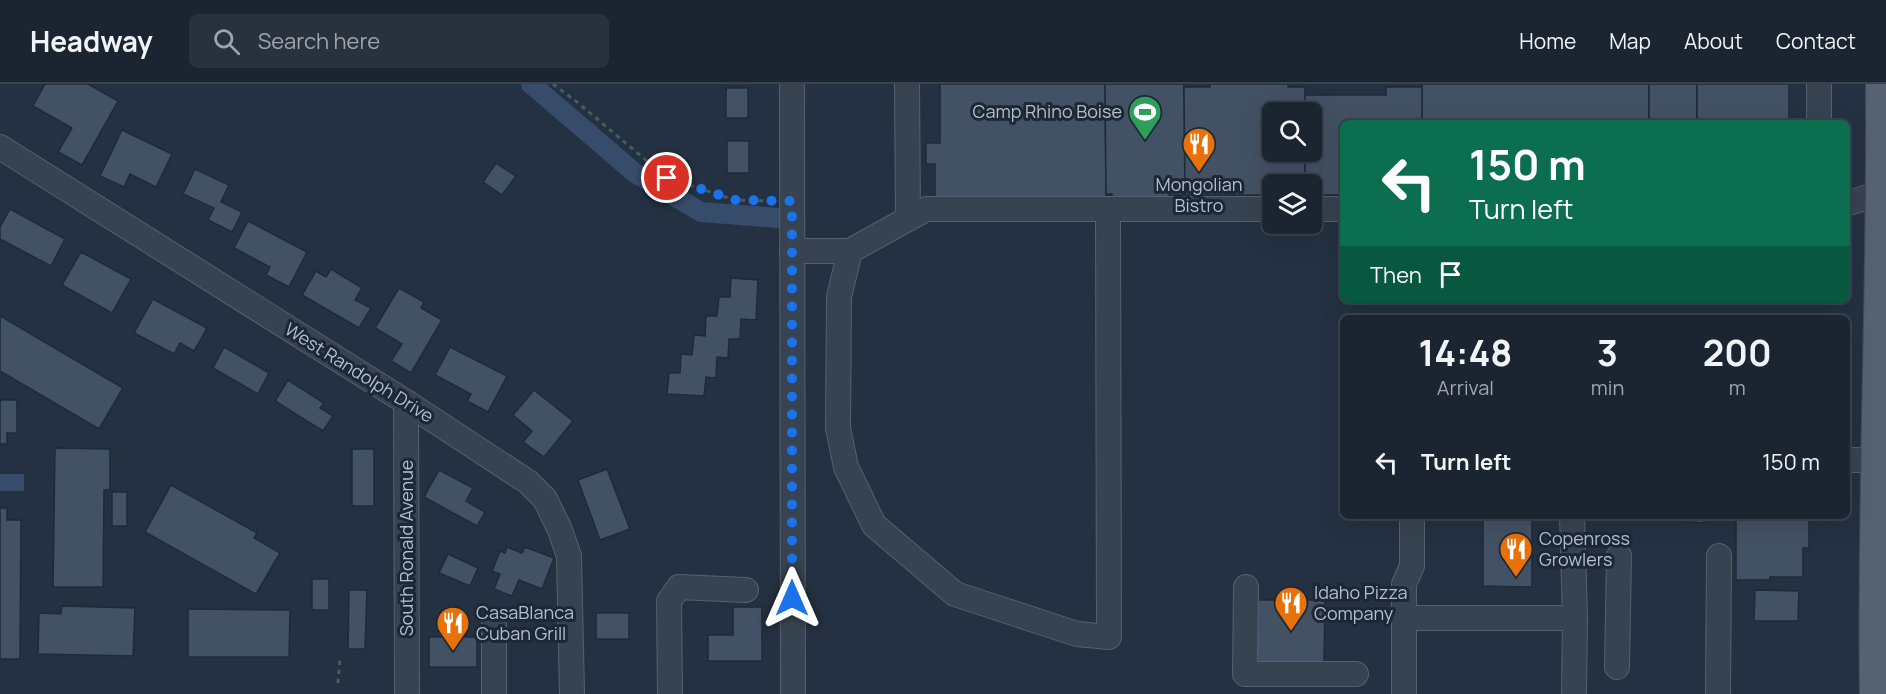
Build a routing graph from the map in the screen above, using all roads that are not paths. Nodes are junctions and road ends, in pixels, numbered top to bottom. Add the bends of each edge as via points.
1 (792, 84) edge
2 (907, 84) edge
3 (1819, 84) edge
4 (1881, 84) edge
5 (1819, 120) edge
6 (0, 147) edge
7 (1884, 191) edge
8 (1850, 203) edge
9 (1108, 209) junction
10 (1262, 209) edge
11 (1322, 209) edge
12 (1340, 209) edge
13 (908, 219) junction
14 (792, 251) junction
15 (850, 251) junction
16 (406, 402) junction
17 (1869, 460) edge
18 (1412, 519) edge
19 (1572, 519) edge
20 (1880, 519) edge
21 (1619, 556) dead end
22 (1719, 556) dead end
23 (1246, 587) dead end
24 (746, 590) dead end
25 (1404, 618) junction
26 (1575, 618) junction
27 (494, 625) dead end
28 (1617, 667) dead end
29 (1356, 674) dead end
30 (408, 694) edge
31 (494, 694) edge
32 (572, 694) edge
33 (670, 694) edge
34 (793, 694) edge
35 (1404, 694) edge
36 (1574, 694) edge
37 (1718, 694) edge
38 (1875, 694) edge

1 - 14 street
2 - 13 street
3 - 5 street
4 - 7 main road
6 - 16 street, West Randolph Drive
7 - 8 street
7 - 17 main road
9 - 10 street
9 - 13 street via 926,210
9 - 15 street via 1109,637 1077,634 955,594 874,525 846,467 838,428 839,297
11 - 12 street
13 - 15 street
14 - 15 street
14 - 34 street
16 - 30 street, South Ronald Avenue
16 - 32 street, West Randolph Drive via 528,482 545,499 569,556
17 - 20 main road
18 - 25 street via 1412,566 1404,584
19 - 26 street
20 - 38 main road
21 - 28 street
22 - 37 street
23 - 29 street via 1245,674
24 - 33 street via 679,587 669,602
25 - 26 street
25 - 35 street
26 - 36 street
27 - 31 street

